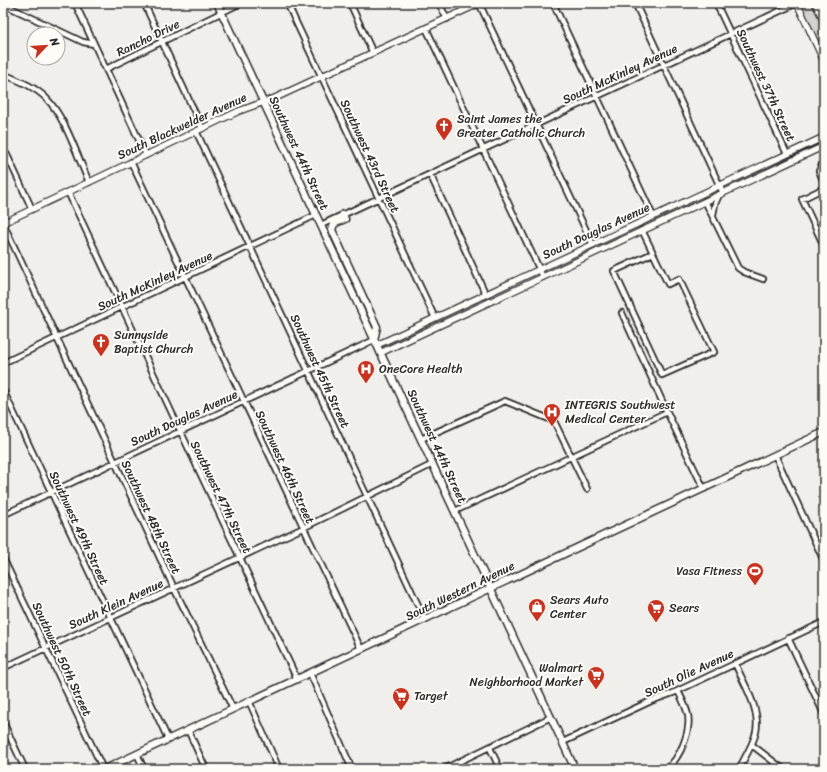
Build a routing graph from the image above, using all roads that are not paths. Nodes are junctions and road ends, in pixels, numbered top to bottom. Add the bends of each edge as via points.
1 (75, 3) edge
2 (144, 3) edge
3 (217, 3) edge
4 (241, 3) edge
5 (287, 3) edge
6 (350, 3) edge
7 (439, 3) edge
8 (480, 3) edge
9 (553, 3) edge
10 (635, 3) edge
11 (716, 3) edge
12 (797, 3) edge
13 (816, 3) edge
14 (3, 4) edge
15 (221, 13) junction
16 (446, 19) junction
17 (824, 21) edge
18 (426, 28) junction
19 (730, 34) junction
20 (162, 42) junction
21 (94, 44) junction
22 (373, 53) junction
23 (824, 61) edge
24 (664, 65) junction
25 (106, 69) junction
26 (3, 74) edge
27 (321, 77) junction
28 (597, 96) junction
29 (263, 102) junction
30 (536, 124) junction
31 (202, 128) junction
32 (196, 131) junction
33 (824, 137) edge
34 (814, 142) junction
35 (824, 146) edge
36 (482, 149) junction
37 (817, 149) junction
38 (3, 150) edge
39 (787, 154) junction
40 (146, 155) junction
41 (131, 162) junction
42 (823, 163) dead end
43 (430, 174) junction
44 (89, 182) junction
45 (824, 182) edge
46 (720, 186) junction
47 (824, 188) edge
48 (68, 192) junction
49 (721, 194) junction
50 (378, 198) junction
51 (705, 201) junction
52 (32, 209) junction
53 (316, 215) junction
54 (653, 216) junction
55 (713, 216) junction
56 (344, 217) junction
57 (3, 223) edge
58 (320, 225) junction
59 (642, 230) junction
60 (593, 245) junction
61 (824, 246) edge
62 (250, 247) junction
63 (653, 253) junction
64 (539, 270) junction
65 (186, 277) junction
66 (542, 277) junction
67 (763, 279) dead end
68 (486, 294) junction
69 (121, 308) junction
70 (622, 313) dead end
71 (435, 318) junction
72 (58, 338) junction
73 (375, 342) junction
74 (380, 353) junction
75 (3, 363) edge
76 (309, 371) junction
77 (3, 390) edge
78 (244, 402) junction
79 (667, 412) junction
80 (824, 432) edge
81 (180, 433) junction
82 (421, 439) junction
83 (775, 455) junction
84 (572, 456) junction
85 (115, 462) junction
86 (433, 464) junction
87 (704, 489) junction
88 (587, 490) dead end
89 (51, 493) junction
90 (367, 495) junction
91 (455, 511) junction
92 (3, 515) edge
93 (303, 528) junction
94 (823, 554) edge
95 (238, 556) junction
96 (3, 558) edge
97 (824, 560) edge
98 (174, 588) junction
99 (491, 588) junction
100 (110, 618) junction
101 (425, 620) junction
102 (824, 622) edge
103 (788, 638) junction
104 (46, 648) junction
105 (361, 649) junction
106 (734, 663) junction
107 (3, 668) edge
108 (310, 673) junction
109 (297, 679) junction
110 (678, 691) junction
111 (249, 701) junction
112 (233, 709) junction
113 (824, 714) edge
114 (551, 717) junction
115 (3, 722) edge
116 (188, 730) junction
117 (168, 739) junction
118 (563, 742) junction
119 (752, 745) junction
120 (490, 748) junction
121 (138, 754) junction
122 (26, 769) edge
123 (104, 769) edge
124 (144, 769) edge
125 (206, 769) edge
126 (279, 769) edge
127 (352, 769) edge
128 (444, 769) edge
129 (500, 769) edge
130 (576, 769) edge
131 (666, 769) edge
132 (739, 769) edge
133 (783, 769) edge

1 - 21 street
2 - 20 street
3 - 15 main road, Southwest 44th Street
4 - 15 street, Rancho Drive
5 - 27 street, Southwest 43rd Street
6 - 22 street
7 - 16 street
8 - 16 street, South Blackwelder Avenue
8 - 30 street
9 - 28 street
10 - 24 street
11 - 19 street, Southwest 37th Street
12 - 19 street, South McKinley Avenue
12 - 23 street
13 - 17 street
14 - 21 street via 83,42
15 - 20 street, Rancho Drive
15 - 29 main road, Southwest 44th Street
16 - 18 street, South Blackwelder Avenue
18 - 22 street, South Blackwelder Avenue
18 - 36 street
19 - 24 street, South McKinley Avenue
19 - 39 street, Southwest 37th Street
20 - 25 street, Rancho Drive
20 - 31 street
21 - 25 street
22 - 27 street, South Blackwelder Avenue
24 - 28 street, South McKinley Avenue
24 - 46 street
25 - 40 street
26 - 44 street via 36,90 53,107
27 - 29 street, South Blackwelder Avenue
27 - 50 street, Southwest 43rd Street
28 - 30 street, South McKinley Avenue
28 - 54 street
29 - 31 street, South Blackwelder Avenue
29 - 53 main road, Southwest 44th Street
30 - 36 street, South McKinley Avenue
30 - 60 street
31 - 32 street, South Blackwelder Avenue
32 - 40 street, South Blackwelder Avenue
32 - 62 street, Southwest 45th Street
33 - 34 street, South Douglas Avenue
34 - 37 street
34 - 39 street, South Douglas Avenue
35 - 37 street, South Douglas Avenue
36 - 43 street, South McKinley Avenue
36 - 64 street
37 - 49 street, South Douglas Avenue
38 - 52 street
39 - 46 street, South Douglas Avenue
40 - 41 street, South Blackwelder Avenue
41 - 44 street, South Blackwelder Avenue
41 - 65 street, Southwest 46th Street
42 - 45 street via 819,171
43 - 50 street, South McKinley Avenue
43 - 68 street
44 - 48 street, South Blackwelder Avenue
46 - 49 street
46 - 54 street, South Douglas Avenue
47 - 61 street via 802,199
48 - 52 street, South Blackwelder Avenue
48 - 69 street, Southwest 47th Street
49 - 51 street, South Douglas Avenue
49 - 55 street via 715,204
50 - 56 street, South McKinley Avenue
50 - 71 street, Southwest 43rd Street
51 - 55 street
51 - 59 street, South Douglas Avenue
52 - 57 street, South Blackwelder Avenue
53 - 58 main road, Southwest 44th Street
53 - 62 street, South McKinley Avenue
54 - 60 street, South Douglas Avenue
55 - 67 street via 738,268
56 - 58 street, South McKinley Avenue
56 - 73 main road via 334,224 332,230 377,327
57 - 72 street, Southwest 48th Street
58 - 73 main road, Southwest 44th Street
59 - 63 street
59 - 66 street, South Douglas Avenue
60 - 64 street, South Douglas Avenue
62 - 65 street, South McKinley Avenue
62 - 76 street, Southwest 45th Street
63 - 63 street via 668,284 679,279 714,352 662,375 614,271
64 - 66 street
64 - 68 street, South Douglas Avenue
65 - 69 street, South McKinley Avenue
65 - 78 street, Southwest 46th Street
66 - 74 street, South Douglas Avenue
68 - 71 street, South Douglas Avenue
69 - 72 street, South McKinley Avenue
69 - 81 street, Southwest 47th Street
70 - 79 street
71 - 73 street, South Douglas Avenue
72 - 75 street, South McKinley Avenue
72 - 85 street, Southwest 48th Street
73 - 74 main road, Southwest 44th Street
73 - 76 street, South Douglas Avenue
74 - 82 main road, Southwest 44th Street
76 - 78 street, South Douglas Avenue
76 - 90 street, Southwest 45th Street
77 - 89 street, Southwest 49th Street
78 - 81 street, South Douglas Avenue
78 - 93 street, Southwest 46th Street
79 - 84 street
79 - 87 street
80 - 83 main road, South Western Avenue
81 - 85 street, South Douglas Avenue
81 - 95 street, Southwest 47th Street
82 - 84 street via 505,401 554,421
82 - 86 main road, Southwest 44th Street
83 - 87 main road, South Western Avenue
83 - 94 street
84 - 88 street
84 - 91 street
85 - 89 street, South Douglas Avenue
85 - 98 street, Southwest 48th Street
86 - 90 street, South Klein Avenue
86 - 91 main road, Southwest 44th Street
87 - 99 main road, South Western Avenue
89 - 92 street, South Douglas Avenue
89 - 100 street, Southwest 49th Street
90 - 93 street, South Klein Avenue
90 - 101 street, Southwest 45th Street
91 - 99 main road, Southwest 44th Street
93 - 95 street, South Klein Avenue
93 - 105 street, Southwest 46th Street
94 - 97 street
95 - 98 street, South Klein Avenue
95 - 109 street, Southwest 47th Street
96 - 104 street, Southwest 50th Street
98 - 100 street, South Klein Avenue
98 - 112 street, Southwest 48th Street
99 - 101 main road, South Western Avenue
99 - 114 main road, Southwest 44th Street
100 - 104 street, South Klein Avenue
100 - 117 street, Southwest 49th Street
101 - 105 main road, South Western Avenue
102 - 103 street, South Olie Avenue
103 - 106 street, South Olie Avenue
103 - 113 street
104 - 107 street, South Klein Avenue
104 - 123 street, Southwest 50th Street
105 - 108 main road, South Western Avenue
106 - 110 street, South Olie Avenue
106 - 119 street via 754,708 757,724
108 - 109 main road, South Western Avenue
108 - 127 street
109 - 111 main road, South Western Avenue
110 - 118 street, South Olie Avenue
110 - 131 street via 688,716 687,728 676,760
111 - 112 main road, South Western Avenue
111 - 126 street
112 - 116 main road, South Western Avenue
114 - 118 main road, Southwest 44th Street
114 - 120 street
115 - 122 street
116 - 117 main road, South Western Avenue
116 - 125 street
117 - 121 main road, South Western Avenue
118 - 130 main road, Southwest 44th Street
119 - 132 street
119 - 133 street
120 - 128 street
120 - 129 street
121 - 123 main road, South Western Avenue
121 - 124 street

